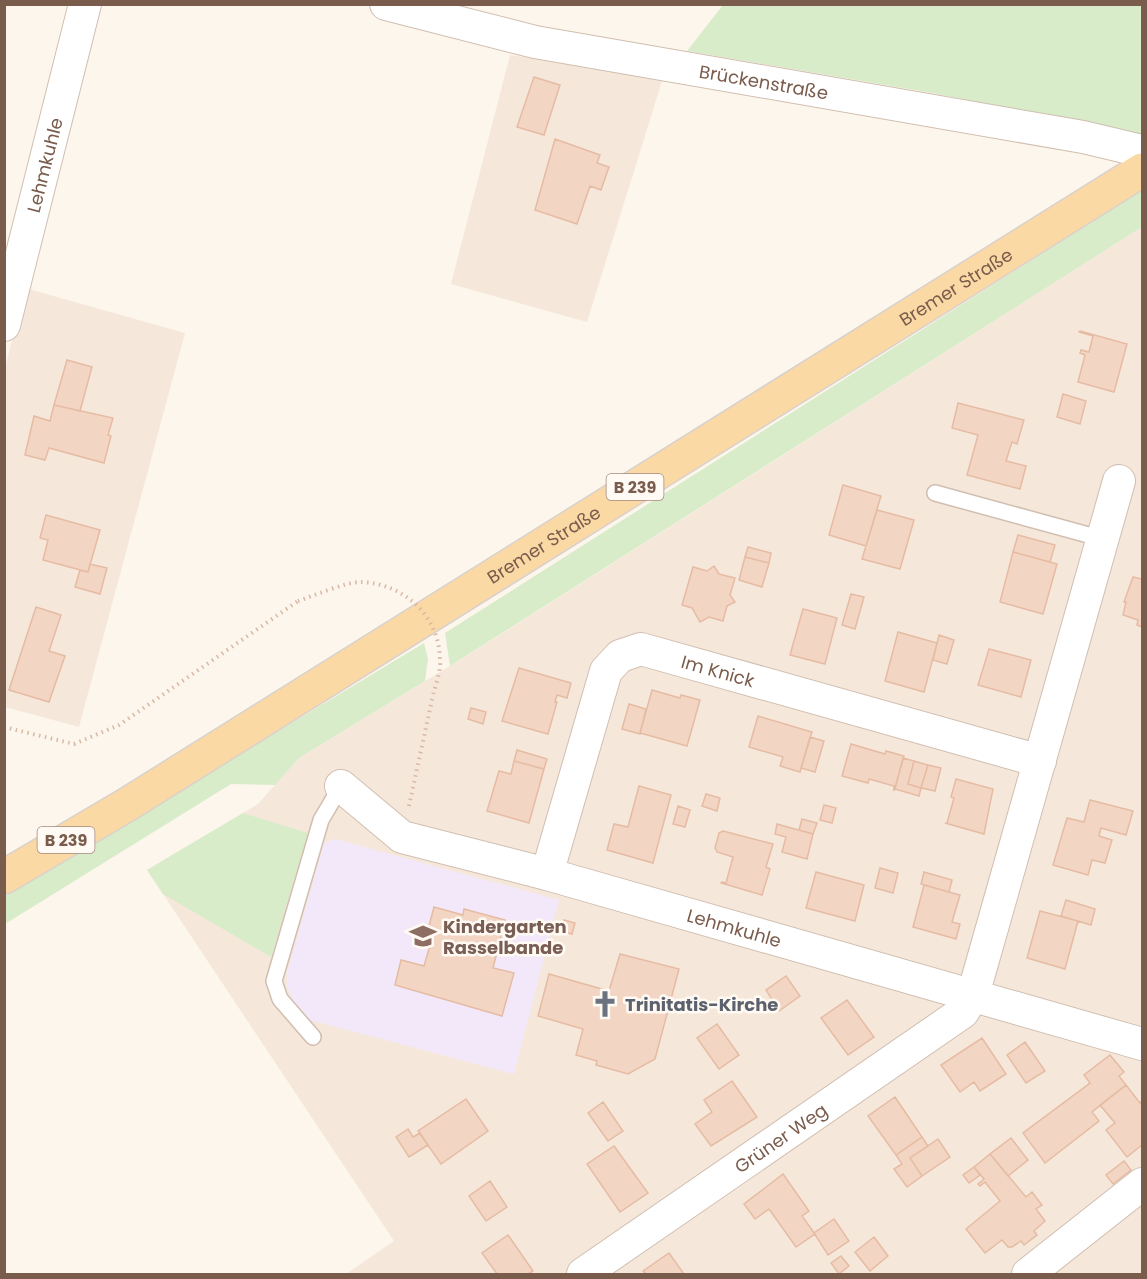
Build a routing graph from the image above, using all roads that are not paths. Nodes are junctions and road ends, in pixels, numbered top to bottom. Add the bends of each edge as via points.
1 (85, 4) edge
2 (386, 4) edge
3 (1143, 152) edge
4 (1143, 170) edge
5 (4, 325) edge
6 (1119, 481) dead end
7 (935, 493) dead end
8 (1103, 539) junction
9 (1040, 761) junction
10 (340, 786) joint
11 (547, 874) junction
12 (4, 877) edge
13 (973, 995) junction
14 (313, 1036) dead end
15 (1143, 1044) edge
16 (1143, 1184) edge
17 (583, 1275) edge
18 (1028, 1275) edge

1 - 5 street, Lehmkuhle
2 - 3 street, Brückenstraße via 536,42 1083,137
4 - 12 main road, Bremer Straße / B 239 via 149,792
6 - 8 street
7 - 8 lane
8 - 9 street
9 - 11 street, Im Knick via 641,649 620,656 606,671
9 - 13 street
10 - 11 street, Lehmkuhle via 402,837
10 - 14 lane via 321,820 274,981 280,999
11 - 13 street, Lehmkuhle
13 - 15 street, Lehmkuhle
13 - 17 street, Grüner Weg via 963,1012
16 - 18 street

